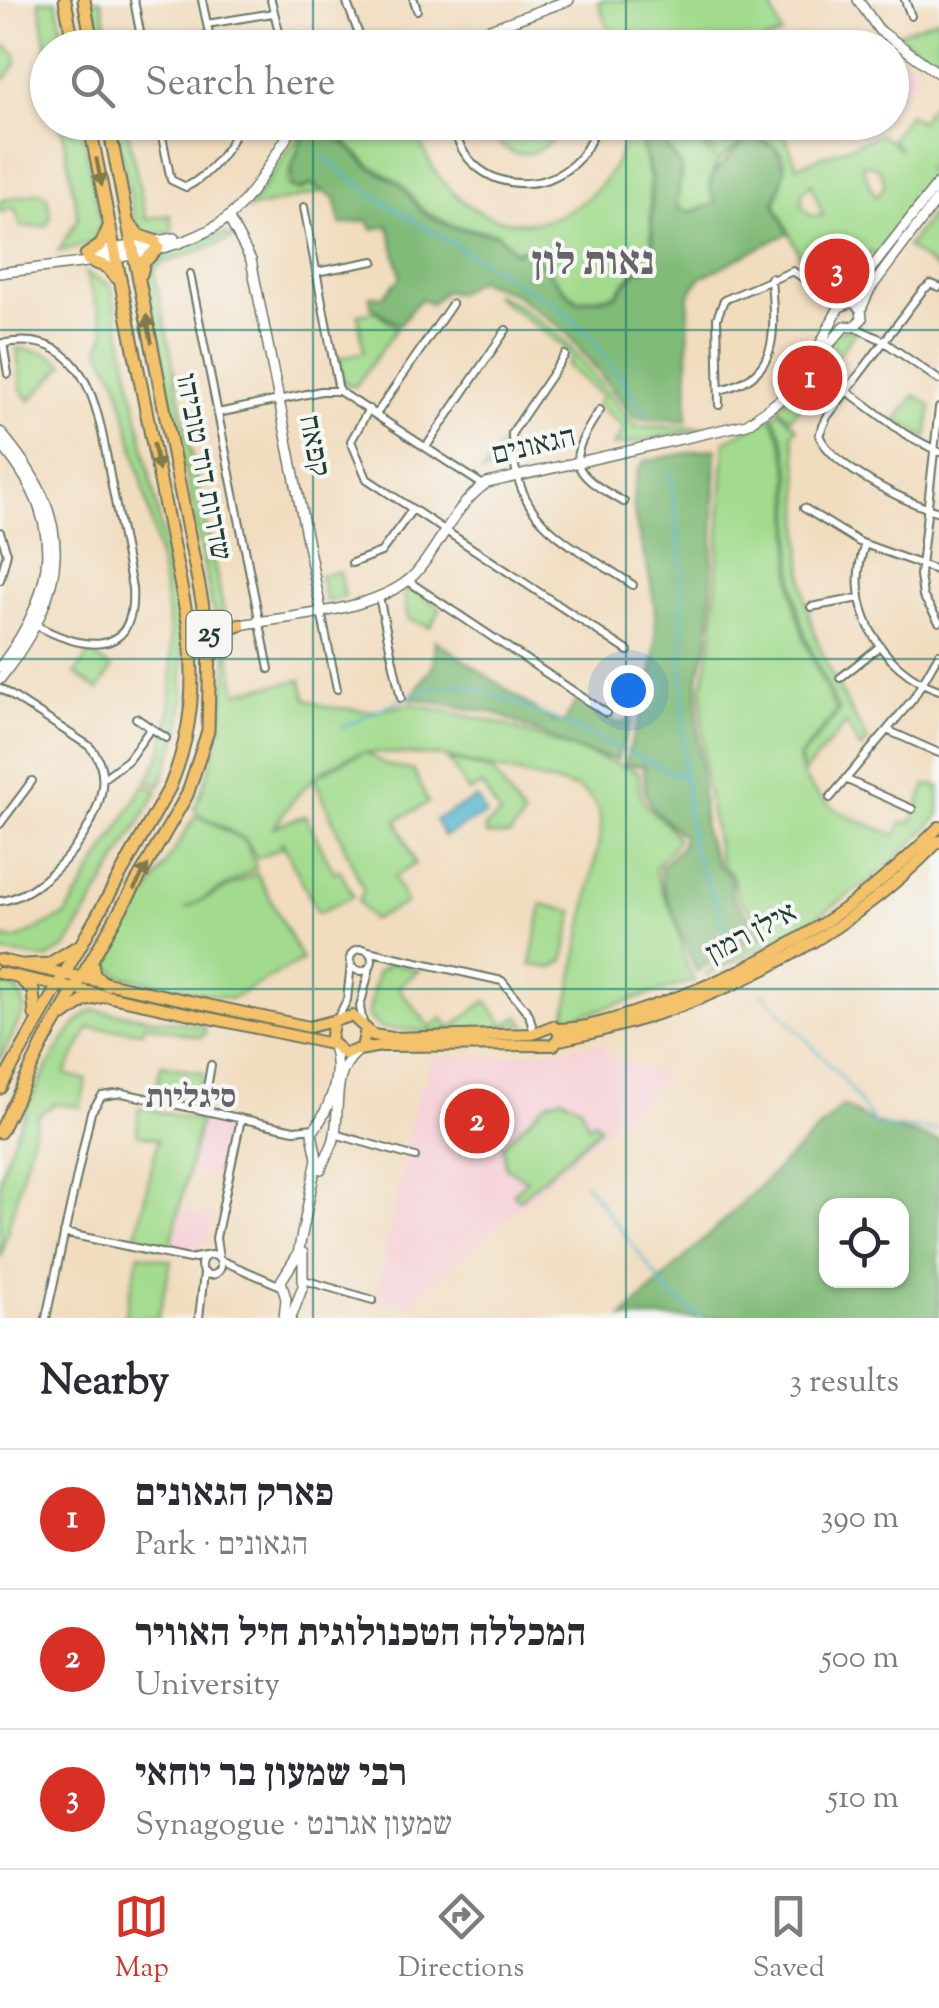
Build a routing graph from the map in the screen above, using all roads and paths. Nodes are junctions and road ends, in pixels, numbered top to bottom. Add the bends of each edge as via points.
1 (65, 0) edge
2 (84, 0) edge
3 (134, 0) edge
4 (202, 0) edge
5 (271, 0) edge
6 (346, 0) edge
7 (414, 0) edge
8 (569, 0) edge
9 (858, 0) edge
10 (905, 0) edge
11 (418, 10) dead end
12 (273, 13) junction
13 (912, 16) dead end
14 (207, 24) junction
15 (495, 27) junction
16 (71, 30) edge
17 (90, 30) edge
18 (140, 30) edge
19 (208, 30) edge
20 (278, 30) edge
21 (357, 30) edge
22 (487, 30) edge
23 (496, 30) edge
24 (879, 30) edge
25 (909, 52) edge
26 (939, 74) edge
27 (93, 140) edge
28 (112, 140) edge
29 (163, 140) edge
30 (231, 140) edge
31 (284, 140) edge
32 (458, 140) edge
33 (590, 140) edge
34 (939, 182) edge
35 (939, 197) edge
36 (304, 206) dead end
37 (228, 218) junction
38 (109, 222) junction
39 (128, 222) junction
40 (156, 244) junction
41 (133, 249) junction
42 (115, 252) junction
43 (87, 257) junction
44 (374, 261) dead end
45 (0, 270) edge
46 (316, 272) junction
47 (190, 274) dead end
48 (771, 278) junction
49 (140, 283) junction
50 (939, 287) edge
51 (123, 292) junction
52 (452, 304) dead end
53 (841, 306) junction
54 (862, 312) junction
55 (849, 326) junction
56 (506, 330) dead end
57 (882, 340) junction
58 (2, 344) edge
59 (564, 355) dead end
60 (808, 367) junction
61 (8, 374) dead end
62 (939, 380) edge
63 (719, 390) junction
64 (847, 391) junction
65 (339, 392) junction
66 (278, 399) junction
67 (719, 405) dead end
68 (939, 408) edge
69 (600, 410) dead end
70 (373, 411) junction
71 (218, 413) junction
72 (0, 432) edge
73 (0, 443) edge
74 (426, 446) junction
75 (936, 451) edge
76 (577, 462) junction
77 (518, 474) junction
78 (484, 485) junction
79 (624, 502) dead end
80 (804, 508) dead end
81 (927, 509) junction
82 (412, 510) junction
83 (939, 512) edge
84 (444, 531) junction
85 (0, 532) edge
86 (865, 544) junction
87 (352, 562) dead end
88 (920, 567) junction
89 (939, 571) edge
90 (0, 580) edge
91 (408, 581) junction
92 (633, 584) dead end
93 (379, 597) junction
94 (860, 598) junction
95 (204, 606) junction
96 (811, 606) dead end
97 (321, 610) junction
98 (259, 622) junction
99 (939, 622) edge
100 (34, 624) junction
101 (240, 625) junction
102 (879, 646) junction
103 (628, 651) dead end
104 (939, 654) edge
105 (212, 664) junction
106 (0, 667) edge
107 (269, 668) dead end
108 (840, 678) dead end
109 (0, 679) edge
110 (923, 684) junction
111 (0, 688) edge
112 (337, 689) dead end
113 (939, 690) edge
114 (401, 698) dead end
115 (606, 713) dead end
116 (136, 718) dead end
117 (152, 728) junction
118 (887, 730) junction
119 (166, 738) dead end
120 (939, 753) edge
121 (105, 777) junction
122 (846, 779) junction
123 (32, 781) dead end
124 (830, 798) dead end
125 (912, 809) dead end
126 (0, 824) edge
127 (939, 827) edge
128 (939, 840) edge
129 (0, 900) edge
130 (82, 942) junction
131 (368, 951) junction
132 (388, 956) junction
133 (0, 960) edge
134 (92, 962) junction
135 (351, 963) junction
136 (371, 966) junction
137 (21, 971) junction
138 (0, 973) edge
139 (59, 980) junction
140 (78, 984) junction
141 (106, 990) junction
142 (334, 1022) junction
143 (33, 1024) junction
144 (54, 1025) junction
145 (365, 1026) junction
146 (559, 1034) junction
147 (540, 1037) junction
148 (332, 1045) junction
149 (358, 1051) junction
150 (210, 1065) dead end
151 (0, 1088) edge
152 (202, 1110) junction
153 (241, 1118) junction
154 (316, 1127) junction
155 (294, 1130) junction
156 (0, 1132) edge
157 (333, 1132) junction
158 (314, 1142) junction
159 (349, 1142) junction
160 (330, 1144) junction
161 (415, 1158) dead end
162 (64, 1233) junction
163 (216, 1238) junction
164 (206, 1255) junction
165 (189, 1259) junction
166 (219, 1259) junction
167 (234, 1269) junction
168 (202, 1270) junction
169 (217, 1272) junction
170 (286, 1273) junction
171 (268, 1278) junction
172 (301, 1284) junction
173 (284, 1289) junction
174 (204, 1293) junction
175 (373, 1300) dead end
176 (46, 1318) edge
177 (199, 1318) edge
178 (287, 1318) edge

1 - 16 highway
2 - 17 highway
3 - 18 street
4 - 14 street
5 - 12 street
6 - 21 street
7 - 11 street
8 - 15 street
9 - 24 street
10 - 13 street
12 - 14 street
12 - 20 street
14 - 19 street
15 - 22 street
15 - 23 street
25 - 26 street
27 -> 38 highway, שדרות דוד טוביהו / 25
28 - 39 highway, שדרות דוד טוביהו / 25
29 - 30 street via 170,175 186,187
31 - 37 street
32 - 33 street via 480,170 525,185 546,182 575,165
34 - 53 street, הגאונים
35 - 54 street, הגאונים via 870,290
36 - 46 street
37 - 40 street via 197,235
37 - 66 street, קפאח via 250,260
38 - 42 highway, שדרות דוד טוביהו / 25
38 - 43 highway via 104,240
39 - 40 highway
39 - 41 highway, שדרות דוד טוביהו / 25
40 - 41 street
40 - 49 highway
41 - 42 street
41 - 49 highway, שדרות דוד טוביהו / 25
42 - 43 street
42 - 51 highway, שדרות דוד טוביהו / 25
43 - 45 street
43 - 51 highway via 113,271
44 - 46 street
46 - 65 street
47 - 71 street
48 - 53 street via 796,272
48 - 63 street via 770,355 740,382
48 - 63 street via 719,307
95 -> 49 highway, שדרות דוד טוביהו / 25
50 - 57 street via 927,286
51 -> 130 highway, שדרות דוד טוביהו / 25 via 188,622 194,702 170,787
52 - 70 street
53 - 54 street
53 - 55 street
53 - 60 street, הגאונים
54 - 55 street, הגאונים
54 - 57 street
55 - 57 street
55 - 60 street, הגאונים
56 - 74 street
57 - 62 street
57 - 64 street
58 - 61 street
58 - 100 street via 49,348 86,380 132,588 127,626 106,643 76,643
59 - 77 street via 512,433
60 - 76 street, הגאונים via 776,405 747,424
63 - 67 street
64 - 75 street
64 - 81 street via 820,430 823,444
65 - 66 street
65 - 70 street
66 - 71 street
66 - 97 street, קפאח
68 - 75 street
69 - 76 street via 579,442
70 - 74 street
70 - 82 street via 350,441 357,464 372,484
71 - 98 street
72 - 100 street via 36,478 52,528 54,568
73 - 100 street via 35,493 46,534
74 - 78 street
75 - 81 street
76 - 77 street, הגאונים
76 - 79 street via 590,484
77 - 78 street, הגאונים
77 - 92 street via 535,518
78 - 84 street, הגאונים
80 - 86 street
81 - 83 street
81 - 88 street
82 - 84 street
82 - 87 street via 381,552
84 - 91 street, הגאונים
84 - 103 street
85 - 90 street via 7,553
86 - 88 street
86 - 94 street
88 - 89 street
88 - 99 street via 923,596
91 - 93 street, הגאונים
91 - 115 street
93 - 97 street, הגאונים
93 - 114 street
94 - 96 street
94 - 102 street
95 - 101 highway via 216,622
95 - 105 highway, שדרות דוד טוביהו / 25
97 - 98 street, הגאונים
97 - 112 street, קפאח
98 - 101 street, הגאונים
98 - 107 street
100 - 106 street
100 - 109 street
101 - 105 highway via 222,636
102 - 108 street
102 - 110 street
104 - 110 street
134 -> 105 highway, שדרות דוד טוביהו / 25 via 195,776 208,730
110 - 113 street
110 - 118 street
111 - 121 street via 90,746
116 - 117 street
117 - 119 street
117 - 121 street
118 - 120 street
118 - 122 street
121 - 129 street via 101,799 56,871 30,892
122 - 124 street
122 - 125 street
123 - 126 street
127 - 146 main road, אילן רמון via 851,905 769,956 660,1004
128 - 146 main road, אילן רמון via 856,913 774,964 693,1002 611,1029
130 - 137 highway via 49,964
130 - 139 highway, שדרות דוד טוביהו / 25
131 - 132 street
131 - 135 street via 355,951
131 - 136 street
132 - 136 street
132 - 147 street via 502,981
133 - 137 main road
134 - 140 highway, שדרות דוד טוביהו / 25
134 - 141 highway
135 - 136 street via 358,970
135 - 142 street via 347,1000
136 - 145 street via 360,1007
137 - 138 main road
137 - 139 main road
137 - 143 highway via 36,997
139 - 140 main road
139 - 143 highway, שדרות דוד טוביהו / 25
140 - 141 main road
140 - 144 highway, שדרות דוד טוביהו / 25
141 - 142 main road via 309,1027
141 - 144 highway
141 - 148 main road
142 - 145 main road via 349,1016
142 - 148 main road
143 - 151 highway, שדרות דוד טוביהו / 25
144 - 156 highway, שדרות דוד טוביהו / 25
145 - 147 main road via 393,1038
145 - 149 main road via 366,1041
146 - 147 main road via 549,1026
146 - 147 main road via 554,1046
147 - 149 main road
148 - 149 main road via 345,1054
148 - 154 street via 336,1066 327,1114
149 - 157 street via 343,1068
150 - 152 street
152 - 153 street
152 - 162 street via 122,1093 99,1099
153 - 155 street
153 - 163 street
154 - 155 street
154 - 157 street
154 - 158 street
155 - 158 street
157 - 159 street
157 - 160 street
158 - 160 street
158 - 170 street via 317,1161 298,1254
159 - 160 street
159 - 161 street
160 - 172 street
162 - 165 street
162 - 176 street
163 - 164 street
163 - 166 street
164 - 165 street
164 - 166 street
164 - 168 street
165 - 168 street
166 - 167 street
166 - 169 street
167 - 169 street
167 - 171 street
168 - 169 street
168 - 174 street
169 - 174 street
170 - 171 street
170 - 172 street
170 - 173 street
171 - 173 street
172 - 173 street
172 - 175 street
172 - 178 street
173 - 178 street
174 - 177 street

